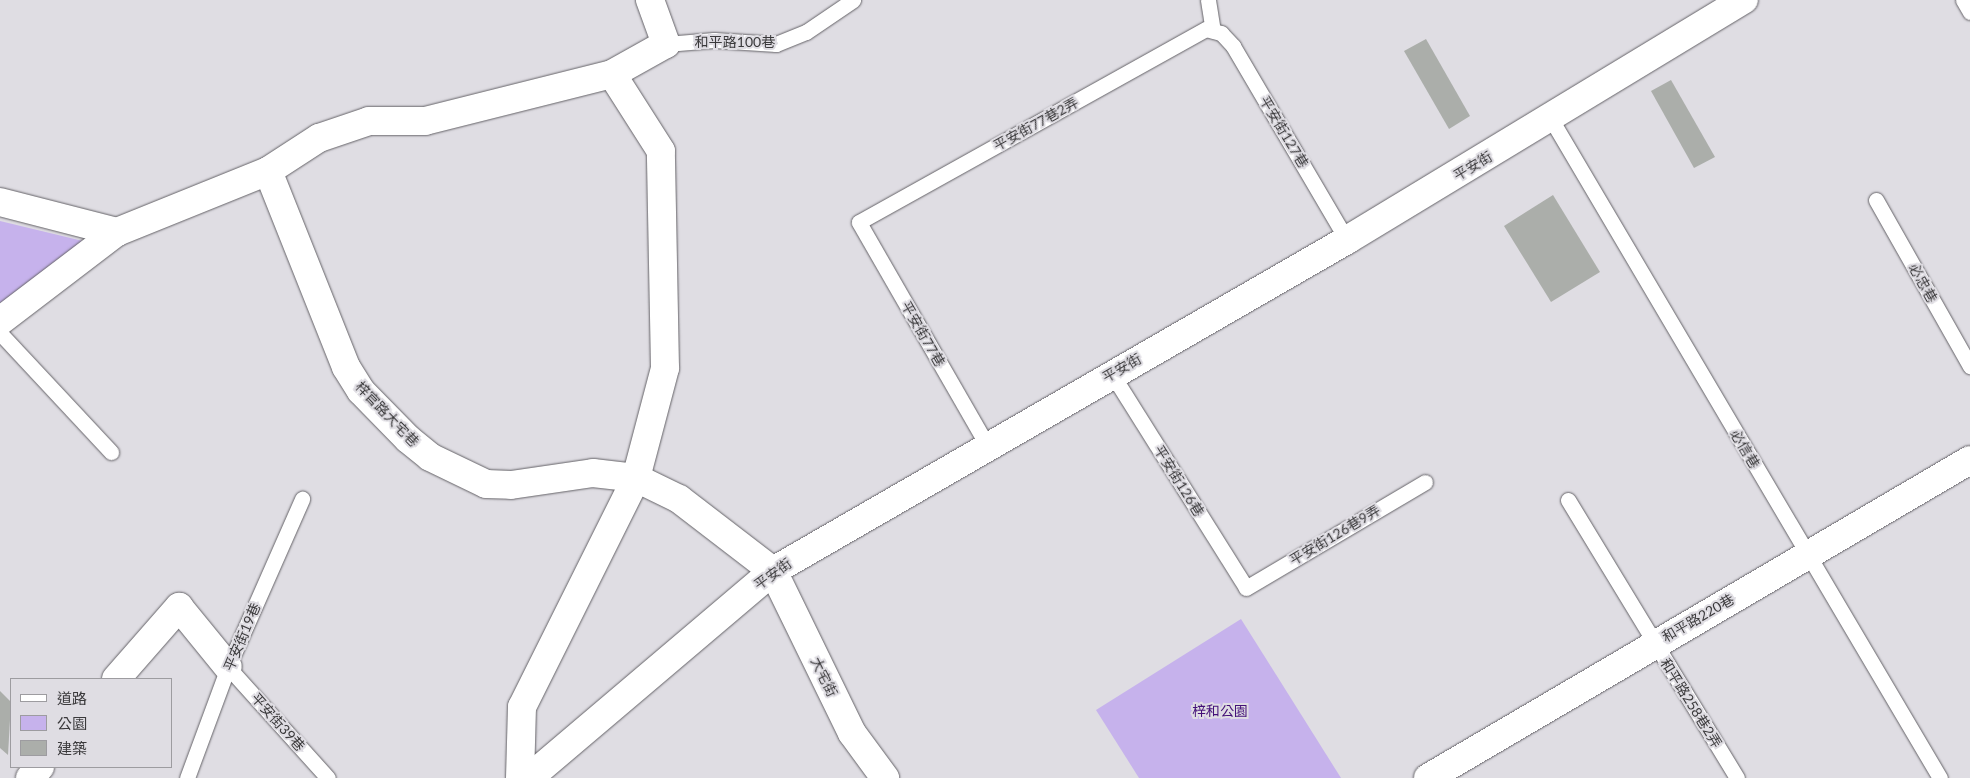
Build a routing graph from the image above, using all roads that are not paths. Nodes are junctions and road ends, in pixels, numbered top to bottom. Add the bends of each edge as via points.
1 (650, 0) edge
2 (854, 0) edge
3 (1208, 0) edge
4 (1744, 0) edge
5 (1963, 0) edge
6 (1970, 12) edge
7 (1213, 31) junction
8 (666, 44) junction
9 (612, 74) junction
10 (1551, 119) junction
11 (268, 171) junction
12 (1876, 200) dead end
13 (0, 202) edge
14 (859, 222) joint
15 (117, 232) junction
16 (1347, 240) junction
17 (0, 320) edge
18 (0, 333) edge
19 (1970, 366) edge
20 (1112, 374) junction
21 (986, 445) junction
22 (111, 452) dead end
23 (1970, 460) edge
24 (636, 478) junction
25 (1425, 482) dead end
26 (302, 499) dead end
27 (1568, 500) dead end
28 (1808, 554) junction
29 (773, 571) junction
30 (1246, 588) joint
31 (1654, 644) junction
32 (228, 667) junction
33 (117, 678) edge
34 (39, 768) edge
35 (30, 778) edge
36 (187, 778) edge
37 (328, 778) edge
38 (520, 778) edge
39 (529, 778) edge
40 (885, 778) edge
41 (1428, 778) edge
42 (1737, 778) edge
43 (1940, 778) edge

1 - 8 street via 660,18
2 - 8 lane, 和平路100巷 via 806,32 776,44 714,40
3 - 7 lane
4 - 10 street, 平安街
5 - 6 lane
7 - 14 lane, 平安街77巷2弄 via 1206,29
7 - 16 lane, 平安街127巷 via 1233,46
8 - 9 street
9 - 11 street via 425,121 368,120 319,138
9 - 24 street via 661,151 665,368
10 - 16 street, 平安街
10 - 28 lane, 必信巷
11 - 15 street
11 - 24 street, 梓官路大宅巷 via 346,367 361,391 408,439 430,457 486,484 511,485 593,473
12 - 19 lane, 必忠巷
13 - 15 street
14 - 21 lane, 平安街77巷
15 - 17 street
16 - 20 street, 平安街
18 - 22 lane
20 - 21 street, 平安街
20 - 30 lane, 平安街126巷
21 - 29 street, 平安街
23 - 28 street, 和平路220巷
24 - 29 street, 梓官路大宅巷 via 680,499
24 - 38 street via 522,708
25 - 30 lane, 平安街126巷9弄
26 - 32 lane, 平安街19巷
27 - 31 lane, 和平路258巷2弄
28 - 31 street, 和平路220巷
28 - 43 lane, 必信巷
29 - 39 street, 平安街
29 - 40 street, 大宅街 via 852,733
31 - 41 street, 和平路220巷
31 - 42 lane, 和平路258巷2弄
32 - 33 street via 179,607
32 - 36 lane, 平安街19巷
32 - 37 lane, 平安街39巷
34 - 35 street

